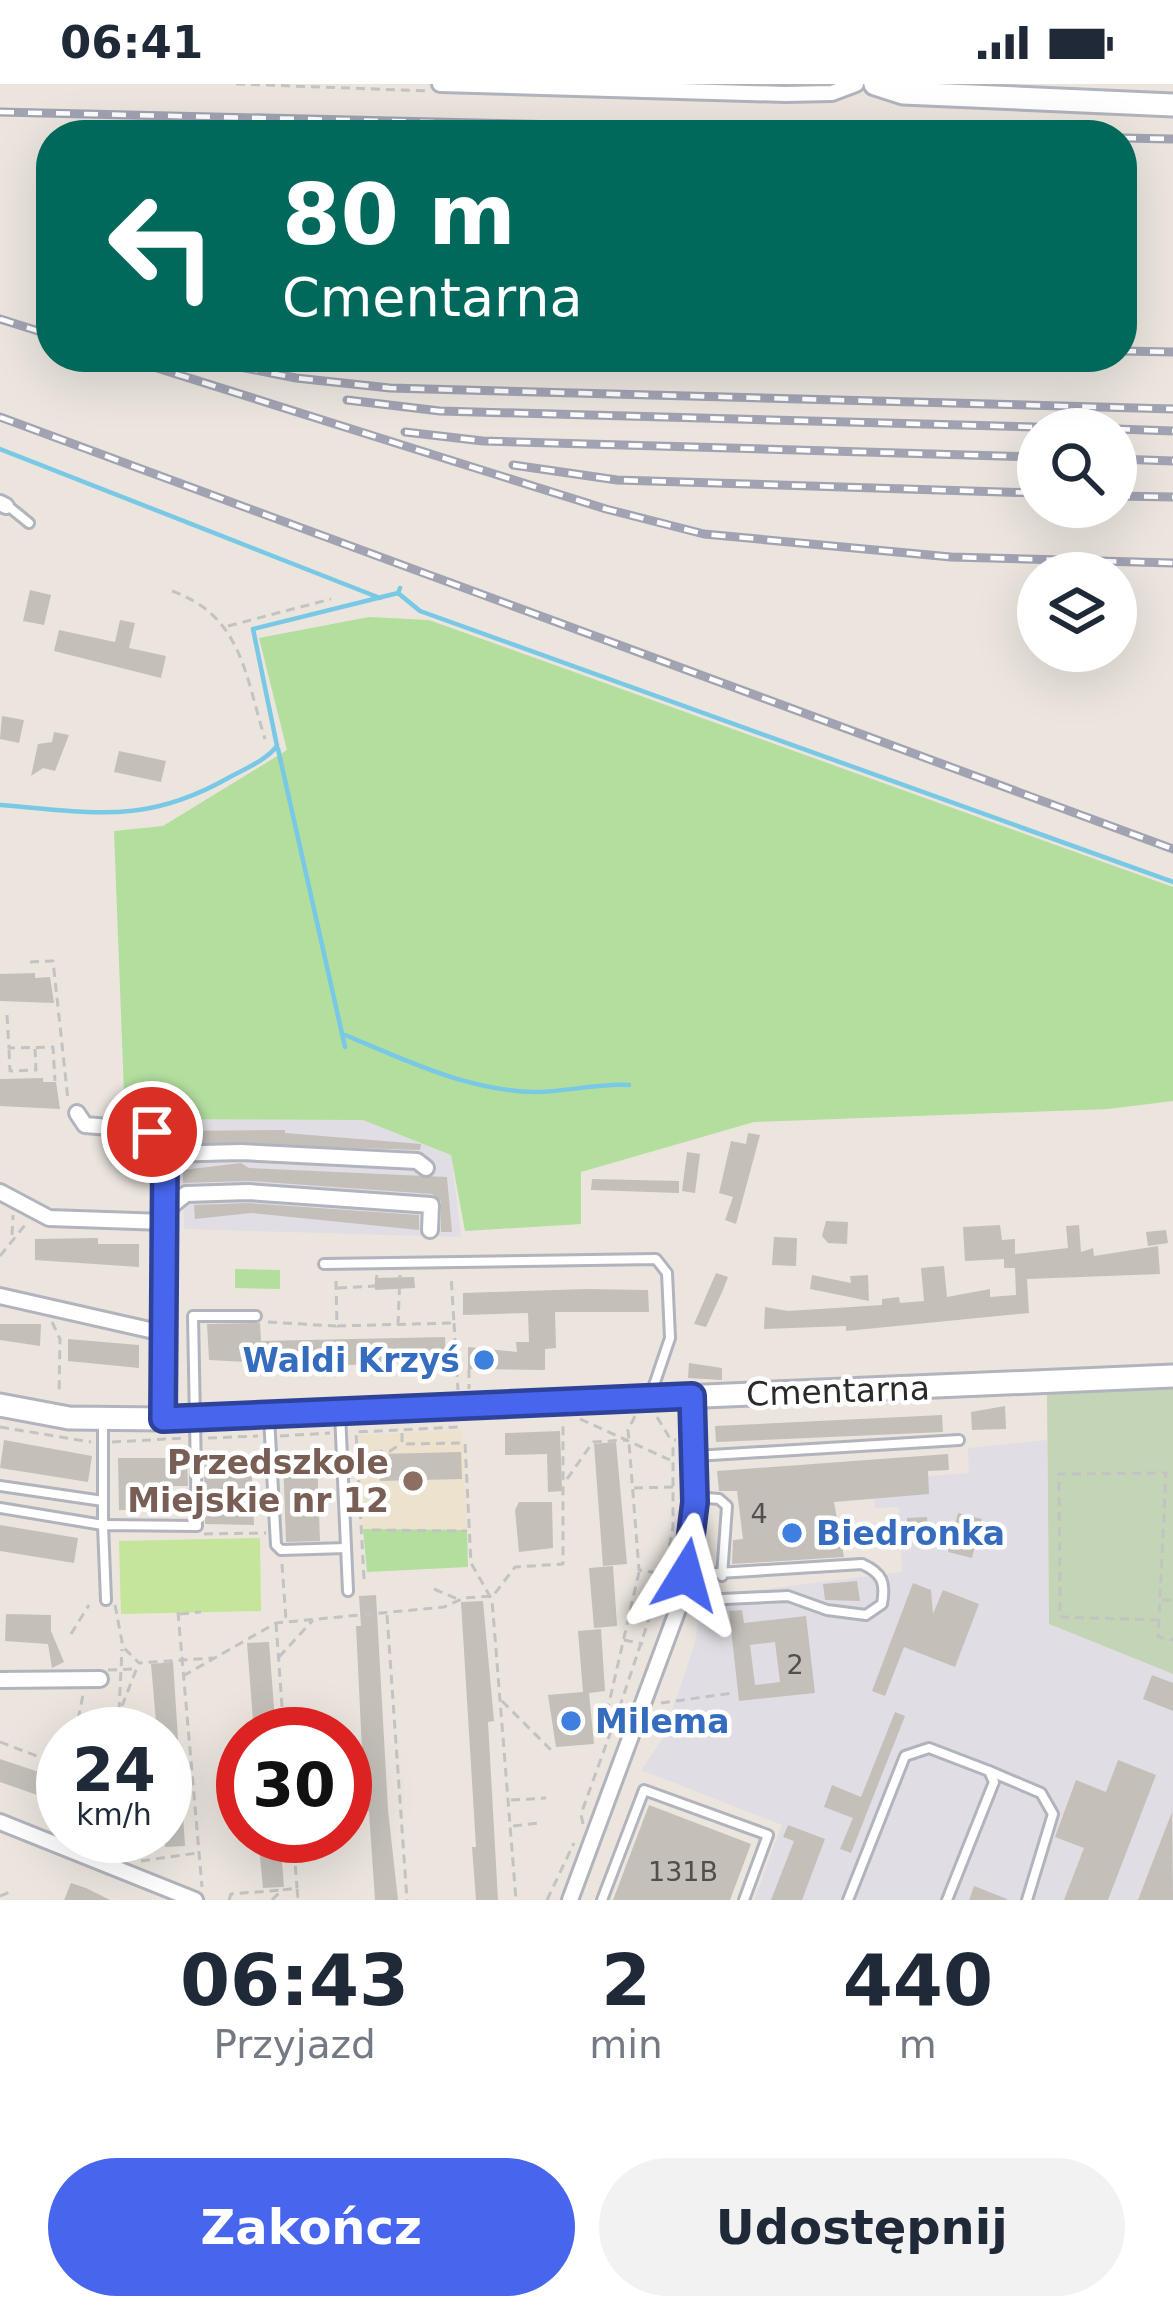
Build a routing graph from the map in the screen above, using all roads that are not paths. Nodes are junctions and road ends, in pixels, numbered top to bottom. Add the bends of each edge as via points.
1 (440, 84) edge
2 (856, 84) edge
3 (875, 84) edge
4 (1173, 105) edge
5 (3, 504) edge
6 (29, 523) dead end
7 (73, 1113) road end
8 (165, 1154) junction
9 (426, 1168) dead end
10 (430, 1187) dead end
11 (0, 1192) edge
12 (430, 1204) junction
13 (164, 1216) junction
14 (430, 1230) dead end
15 (324, 1264) dead end
16 (0, 1296) edge
17 (256, 1316) dead end
18 (164, 1333) junction
19 (1173, 1376) edge
20 (692, 1396) junction
21 (644, 1404) junction
22 (0, 1406) edge
23 (340, 1412) junction
24 (269, 1415) junction
25 (163, 1419) junction
26 (103, 1420) junction
27 (196, 1428) junction
28 (959, 1440) dead end
29 (694, 1456) junction
30 (0, 1486) edge
31 (695, 1497) junction
32 (103, 1501) junction
33 (0, 1508) edge
34 (103, 1525) junction
35 (346, 1548) junction
36 (686, 1575) junction
37 (722, 1576) junction
38 (348, 1591) dead end
39 (106, 1600) road end
40 (681, 1601) junction
41 (93, 1679) road end
42 (0, 1680) edge
43 (989, 1772) junction
44 (0, 1822) edge
45 (199, 1897) edge
46 (570, 1900) edge
47 (602, 1900) edge
48 (744, 1900) edge
49 (848, 1900) edge
50 (946, 1900) edge
51 (1028, 1900) edge

1 - 2 street via 785,94
3 - 4 street via 903,94
5 - 6 lane
7 - 8 street via 85,1125 152,1132
8 - 9 street via 417,1161
8 - 13 street
10 - 12 street
11 - 13 street via 49,1218
12 - 13 street via 248,1192 186,1195
12 - 14 street
13 - 18 street
15 - 21 lane via 656,1259 667,1274 670,1338
16 - 18 street
17 - 27 lane via 193,1316
18 - 25 street
19 - 20 street, Cmentarna
20 - 21 street, Cmentarna
20 - 29 street
21 - 23 street, Cmentarna
22 - 26 street, Cmentarna
23 - 24 street, Cmentarna
23 - 35 lane
24 - 27 street, Cmentarna
24 - 35 lane via 272,1533 281,1550
25 - 26 street, Cmentarna
25 - 27 street, Cmentarna
26 - 32 lane
27 - 34 lane via 195,1526
28 - 29 lane
29 - 31 street
30 - 32 lane
31 - 36 street
31 - 37 lane via 727,1506
32 - 34 lane
33 - 34 lane
34 - 39 lane
35 - 38 lane
36 - 37 lane
36 - 40 street
37 - 40 lane via 862,1564 878,1571 885,1586 881,1604 866,1615 788,1595
40 - 46 street
41 - 42 street
43 - 49 lane via 928,1748 904,1756
43 - 50 lane via 994,1782
43 - 51 lane via 1041,1793 1053,1814
44 - 45 street
47 - 48 lane via 644,1790 768,1834

